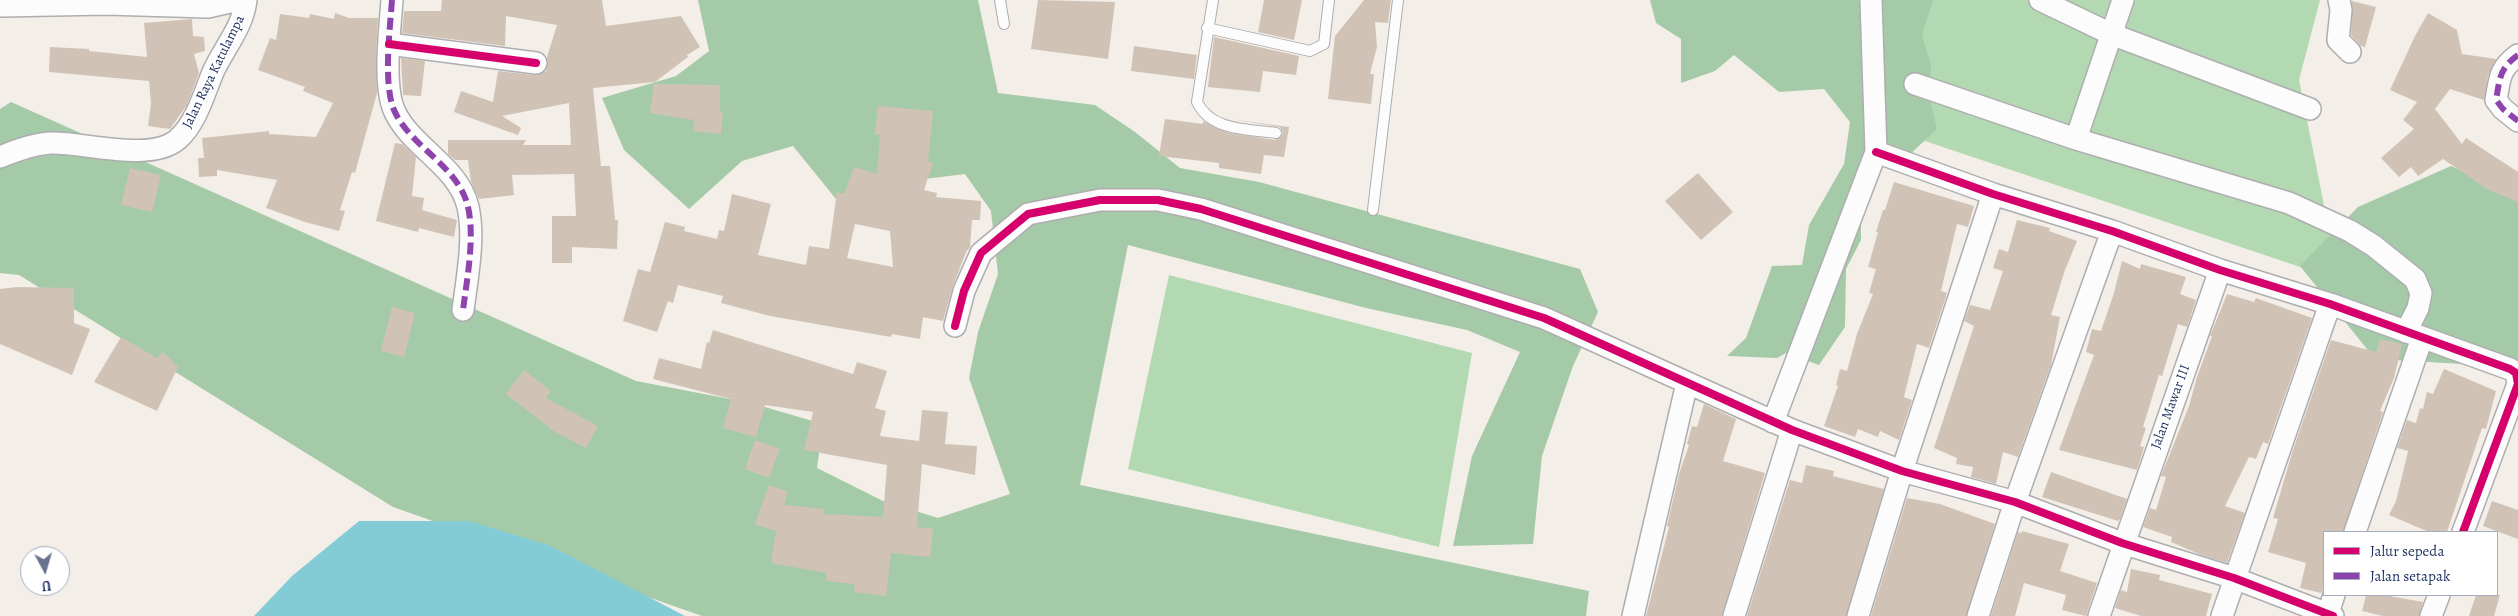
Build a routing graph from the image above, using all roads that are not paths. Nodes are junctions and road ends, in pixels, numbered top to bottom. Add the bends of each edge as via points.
1 (239, 0) edge
2 (246, 0) edge
3 (392, 0) edge
4 (1000, 0) edge
5 (1214, 0) edge
6 (1329, 0) edge
7 (1398, 0) edge
8 (1871, 0) edge
9 (2040, 0) edge
10 (2123, 0) edge
11 (2338, 0) edge
12 (0, 6) edge
13 (1004, 24) dead end
14 (1207, 28) junction
15 (2111, 34) junction
16 (389, 44) junction
17 (2350, 52) dead end
18 (2518, 55) edge
19 (536, 63) dead end
20 (1915, 84) dead end
21 (2310, 109) dead end
22 (2518, 121) edge
23 (1276, 133) dead end
24 (2076, 139) junction
25 (1876, 152) junction
26 (0, 156) edge
27 (1993, 194) junction
28 (1373, 210) dead end
29 (2112, 231) junction
30 (2220, 270) junction
31 (2330, 304) junction
32 (464, 310) dead end
33 (955, 326) dead end
34 (2414, 335) junction
35 (1687, 383) junction
36 (1783, 426) junction
37 (1902, 471) junction
38 (2015, 502) junction
39 (2355, 531) edge
40 (2463, 531) edge
41 (2122, 543) junction
42 (2234, 578) junction
43 (2439, 596) edge
44 (2330, 610) edge
45 (1633, 616) edge
46 (1734, 616) edge
47 (1858, 616) edge
48 (1978, 616) edge
49 (2098, 616) edge
50 (2222, 616) edge
51 (2431, 616) edge

1 - 12 street via 208,7 106,4
2 - 26 street, Jalan Raya Katulampa via 240,23 194,117 174,142 158,147 118,150 51,143 21,148
3 - 16 street
4 - 13 lane
5 - 14 lane
6 - 14 lane via 1324,44 1310,51
7 - 28 lane
8 - 25 street
9 - 15 street
10 - 15 street
11 - 17 street via 2341,10 2338,40
14 - 23 lane via 1197,102 1202,112 1223,125
15 - 21 street
15 - 24 street
16 - 19 street
16 - 32 street via 390,97 395,112 456,181 468,206 469,260
18 - 22 street via 2501,72 2496,100
20 - 24 street
24 - 34 street via 2289,203 2350,231 2415,280 2421,293
25 - 27 street
25 - 36 street
27 - 29 street
27 - 37 street
29 - 30 street
29 - 38 street
30 - 31 street
30 - 41 street, Jalan Mawar III
31 - 34 street
31 - 42 street
33 - 35 street via 964,292 981,253 1028,214 1100,200 1158,200 1201,209 1544,318
34 - 39 street
34 - 40 street via 2516,373 2518,384
35 - 36 street
35 - 45 street
36 - 37 street
36 - 46 street
37 - 38 street
37 - 47 street
38 - 41 street
38 - 48 street
41 - 42 street
41 - 49 street, Jalan Mawar III
42 - 44 street
42 - 50 street
43 - 51 street

